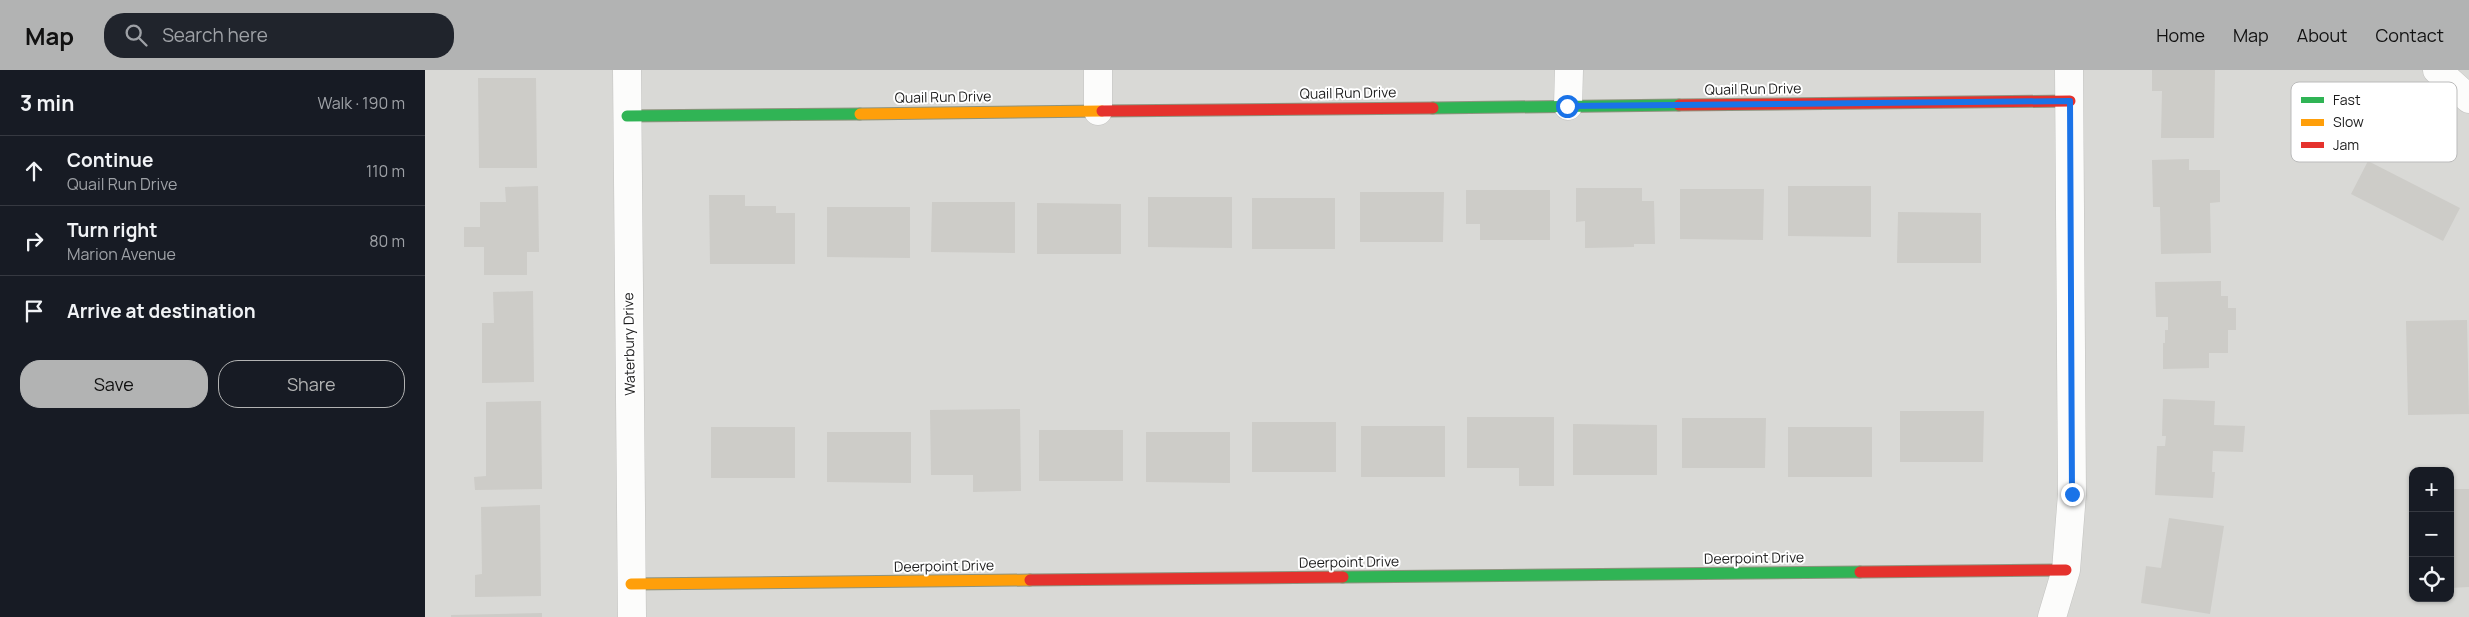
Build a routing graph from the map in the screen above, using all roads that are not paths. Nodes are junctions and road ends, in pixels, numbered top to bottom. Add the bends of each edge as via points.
1 (627, 70) edge
2 (1098, 70) edge
3 (1569, 70) edge
4 (2069, 70) edge
5 (2437, 70) edge
6 (2450, 82) edge
7 (2457, 88) edge
8 (2469, 99) edge
9 (2070, 101) junction
10 (1567, 106) junction
11 (1099, 111) junction
12 (627, 116) junction
13 (2066, 570) junction
14 (631, 584) junction
15 (632, 617) edge
16 (2051, 617) edge

1 - 12 street, Waterbury Drive
2 - 11 street
3 - 10 street
4 - 9 street
5 - 6 street
7 - 8 street
9 - 10 street, Quail Run Drive
9 - 13 street via 2072,494
10 - 11 street, Quail Run Drive
11 - 12 street, Quail Run Drive
12 - 14 street, Waterbury Drive
13 - 14 street, Deerpoint Drive
13 - 16 street
14 - 15 street, Waterbury Drive

